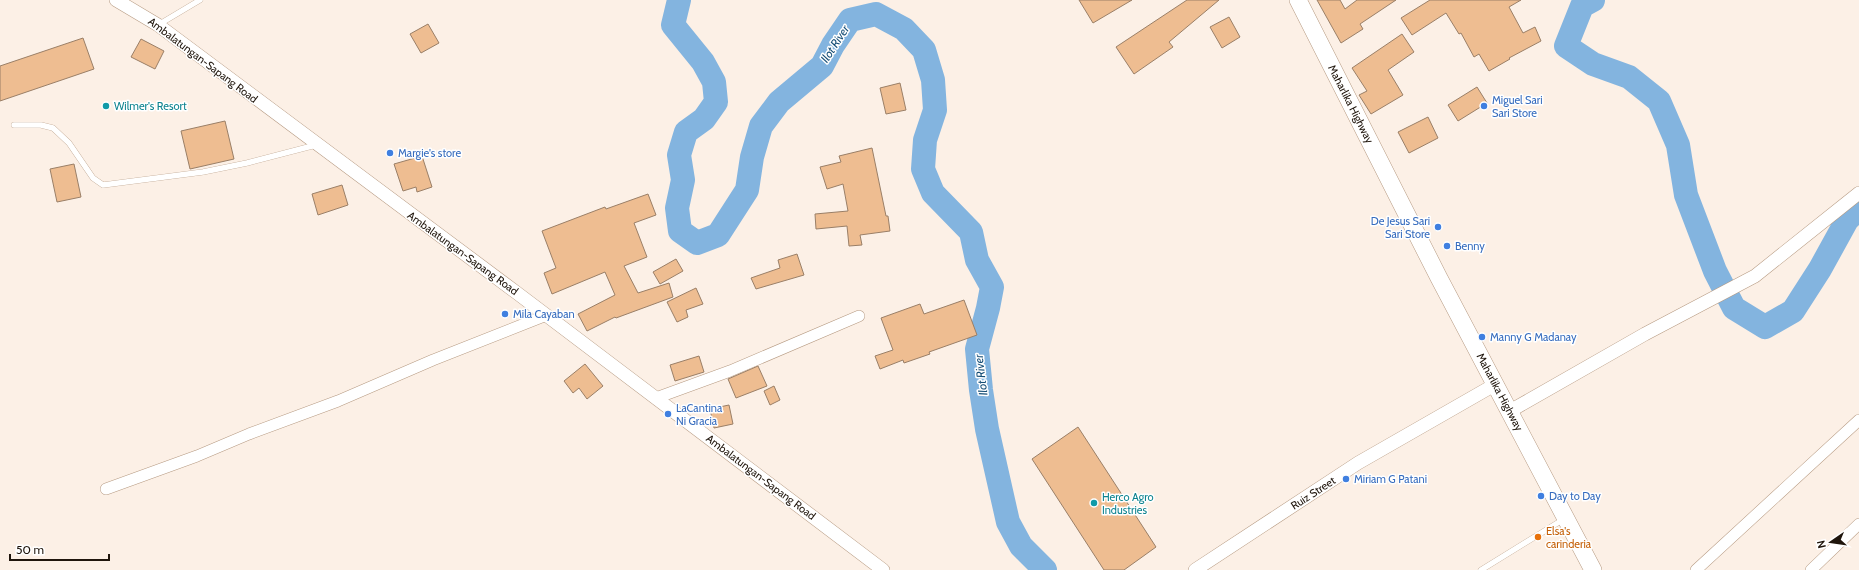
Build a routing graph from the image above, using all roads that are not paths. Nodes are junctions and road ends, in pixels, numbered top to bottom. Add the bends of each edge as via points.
1 (116, 0) edge
2 (200, 0) edge
3 (1298, 0) edge
4 (158, 26) junction
5 (14, 124) dead end
6 (316, 144) junction
7 (1859, 193) edge
8 (547, 315) junction
9 (859, 316) dead end
10 (1496, 384) junction
11 (656, 398) junction
12 (1510, 411) junction
13 (1859, 420) edge
14 (106, 489) dead end
15 (1566, 518) junction
16 (1859, 524) edge
17 (883, 570) edge
18 (1195, 570) edge
19 (1481, 570) edge
20 (1593, 570) edge
21 (1696, 570) edge
22 (1811, 570) edge

1 - 4 street, Ambalatungan-Sapang Road
2 - 4 lane
3 - 10 main road, Maharlika Highway via 1439,278
4 - 6 street, Ambalatungan-Sapang Road
5 - 6 lane via 53,128 69,143 93,178 103,185 203,172
6 - 8 street, Ambalatungan-Sapang Road
7 - 12 street via 1755,276 1645,334
8 - 11 street, Ambalatungan-Sapang Road
8 - 14 street via 338,401
9 - 11 street via 730,371
10 - 12 main road, Maharlika Highway
10 - 18 street, Ruiz Street via 1358,463
11 - 17 street, Ambalatungan-Sapang Road
12 - 15 main road, Maharlika Highway
13 - 21 street
15 - 19 lane
15 - 20 main road, Maharlika Highway
16 - 22 street

